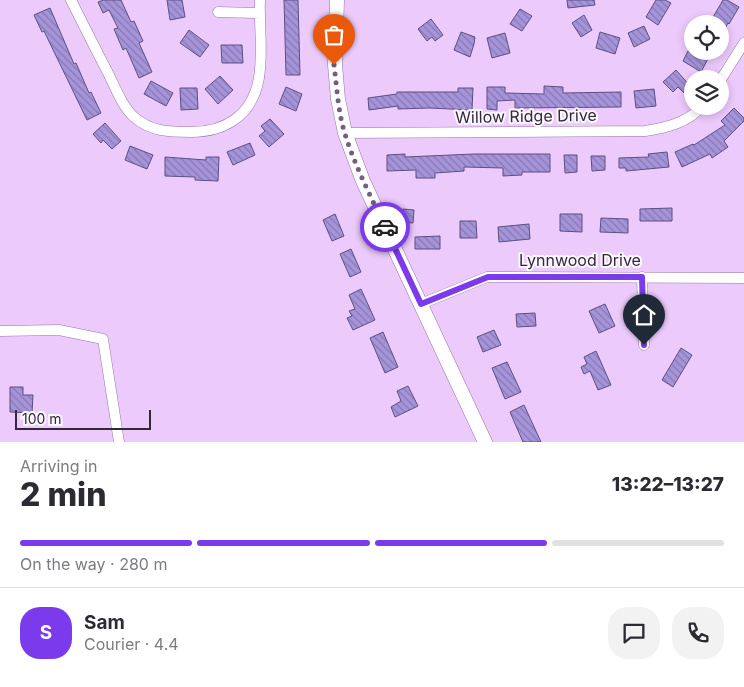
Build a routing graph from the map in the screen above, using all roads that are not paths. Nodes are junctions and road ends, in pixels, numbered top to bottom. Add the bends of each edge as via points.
1 (71, 0) edge
2 (260, 0) edge
3 (337, 0) edge
4 (218, 12) dead end
5 (260, 13) junction
6 (744, 43) edge
7 (727, 70) edge
8 (692, 115) edge
9 (345, 133) junction
10 (642, 277) junction
11 (744, 278) edge
12 (421, 304) junction
13 (0, 331) edge
14 (644, 345) dead end
15 (119, 442) edge
16 (485, 442) edge

1 - 5 street via 121,100 146,126 164,132 201,132 225,126 243,114 255,96 260,76
2 - 5 street
3 - 9 street via 334,65
4 - 5 street
6 - 7 street
8 - 9 street, Willow Ridge Drive via 666,128 645,131
9 - 12 street via 363,181
10 - 11 street, Lynnwood Drive
10 - 12 street, Lynnwood Drive via 488,277
10 - 14 street
12 - 16 street
13 - 15 street via 59,330 103,339

